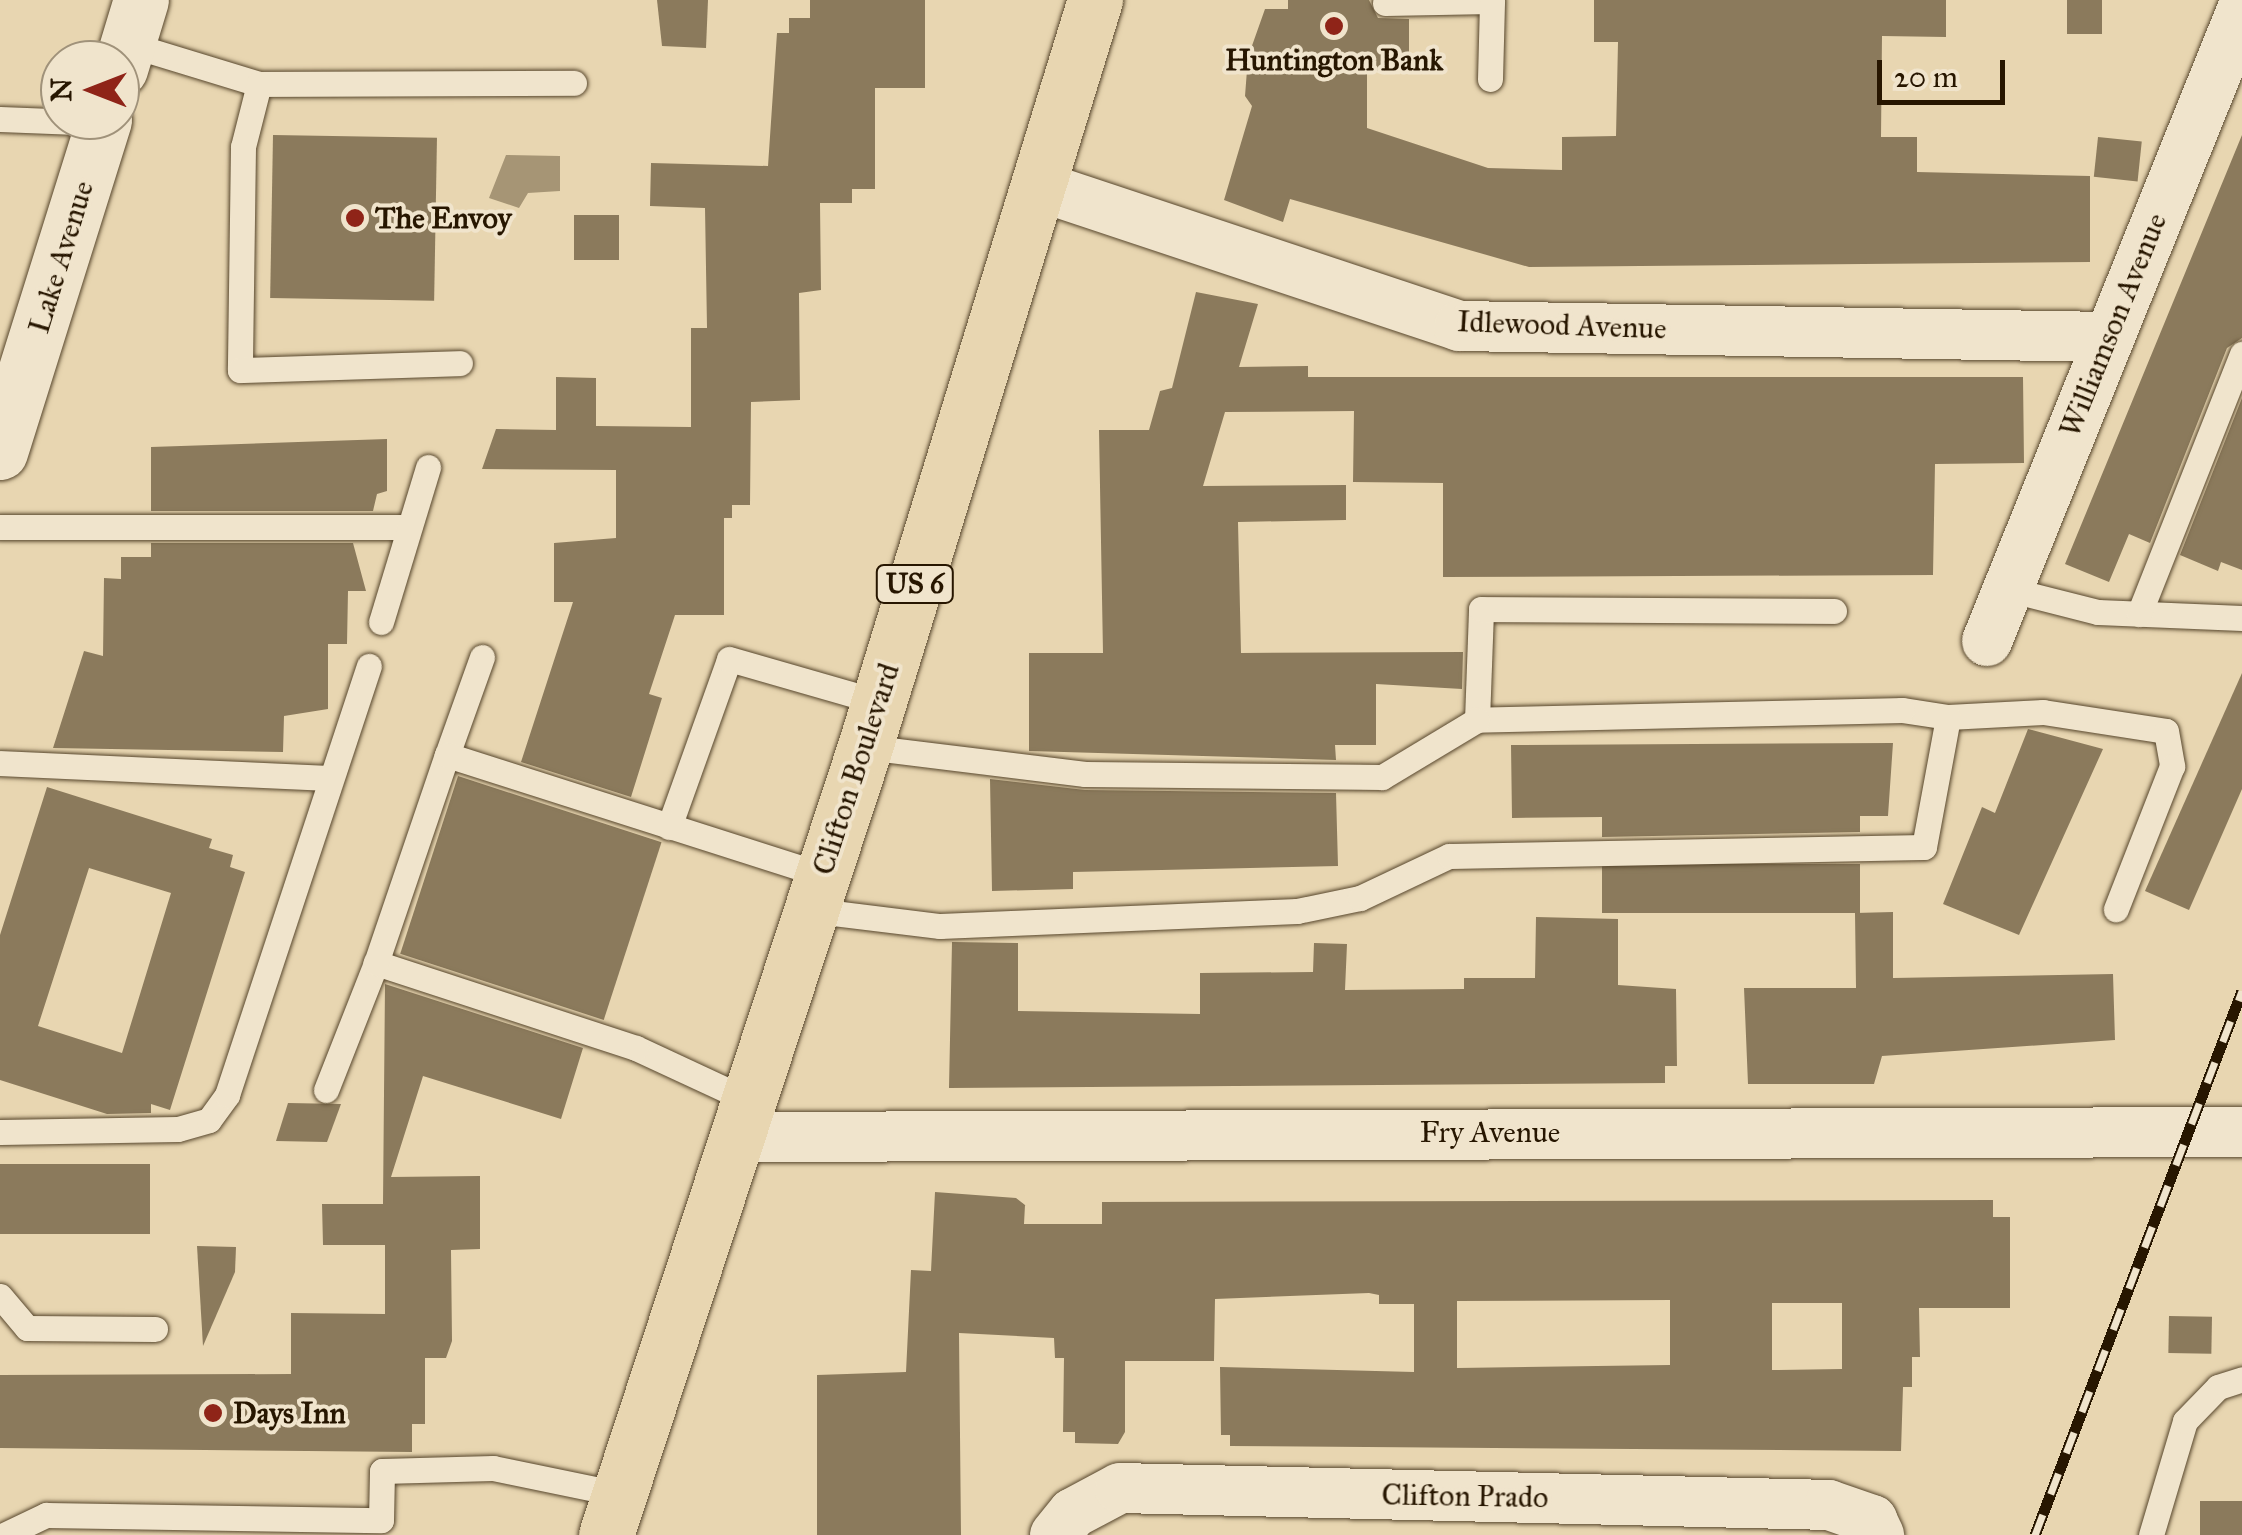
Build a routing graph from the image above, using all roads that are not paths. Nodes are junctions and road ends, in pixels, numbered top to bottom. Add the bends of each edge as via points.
1 (1095, 0) edge
2 (1492, 0) edge
3 (1385, 3) dead end
4 (2242, 10) edge
5 (130, 38) edge
6 (1490, 79) dead end
7 (574, 83) dead end
8 (260, 84) junction
9 (0, 119) edge
10 (40, 120) edge
11 (98, 140) edge
12 (1039, 186) junction
13 (2107, 338) junction
14 (2242, 354) edge
15 (460, 364) dead end
16 (0, 452) edge
17 (428, 467) dead end
18 (0, 527) edge
19 (408, 527) junction
20 (2008, 589) junction
21 (1834, 612) dead end
22 (2139, 614) junction
23 (2242, 618) edge
24 (381, 622) dead end
25 (1987, 641) dead end
26 (482, 658) dead end
27 (369, 666) dead end
28 (1948, 717) junction
29 (1477, 720) junction
30 (872, 725) junction
31 (446, 755) junction
32 (0, 764) edge
33 (328, 778) junction
34 (669, 827) junction
35 (816, 893) junction
36 (2116, 909) dead end
37 (376, 963) junction
38 (326, 1090) dead end
39 (744, 1119) junction
40 (0, 1132) edge
41 (2242, 1132) edge
42 (0, 1296) edge
43 (154, 1329) dead end
44 (2242, 1379) edge
45 (613, 1515) edge
46 (4, 1535) edge
47 (1055, 1535) edge
48 (1879, 1535) edge
49 (2151, 1535) edge

1 - 12 main road, Clifton Boulevard / US 6
2 - 3 lane
2 - 6 lane
4 - 13 street, Williamson Avenue
5 - 8 lane
7 - 8 lane
8 - 15 lane via 242,146 240,370
9 - 10 lane
11 - 16 street, Lake Avenue
12 - 13 street, Idlewood Avenue via 1460,326
12 - 30 main road, Clifton Boulevard / US 6
13 - 20 street, Williamson Avenue
14 - 22 lane
17 - 19 lane
18 - 19 lane
19 - 24 lane
20 - 22 lane via 2098,612
20 - 25 street, Williamson Avenue
21 - 29 lane via 1481,609
22 - 23 lane
26 - 31 lane
27 - 33 lane
28 - 29 lane via 1902,710
28 - 35 lane via 1924,847 1449,856 1360,898 1297,911 940,926
28 - 36 lane via 2043,712 2166,731 2172,766
29 - 30 lane via 1382,777 1085,774
30 - 34 lane via 729,659
30 - 35 main road, Clifton Boulevard / US 6
31 - 34 lane
31 - 37 lane
32 - 33 lane
33 - 40 lane via 227,1096 210,1120 178,1129
34 - 35 lane
35 - 39 main road, Clifton Boulevard / US 6
37 - 38 lane
37 - 39 lane via 636,1048
39 - 41 street, Fry Avenue
39 - 45 main road, Clifton Boulevard / US 6
42 - 43 lane via 26,1328
44 - 49 lane via 2218,1388 2186,1421
45 - 46 lane via 493,1468 382,1471 381,1520 46,1516
47 - 48 street, Clifton Prado via 1072,1513 1120,1488 1830,1505 1872,1520

